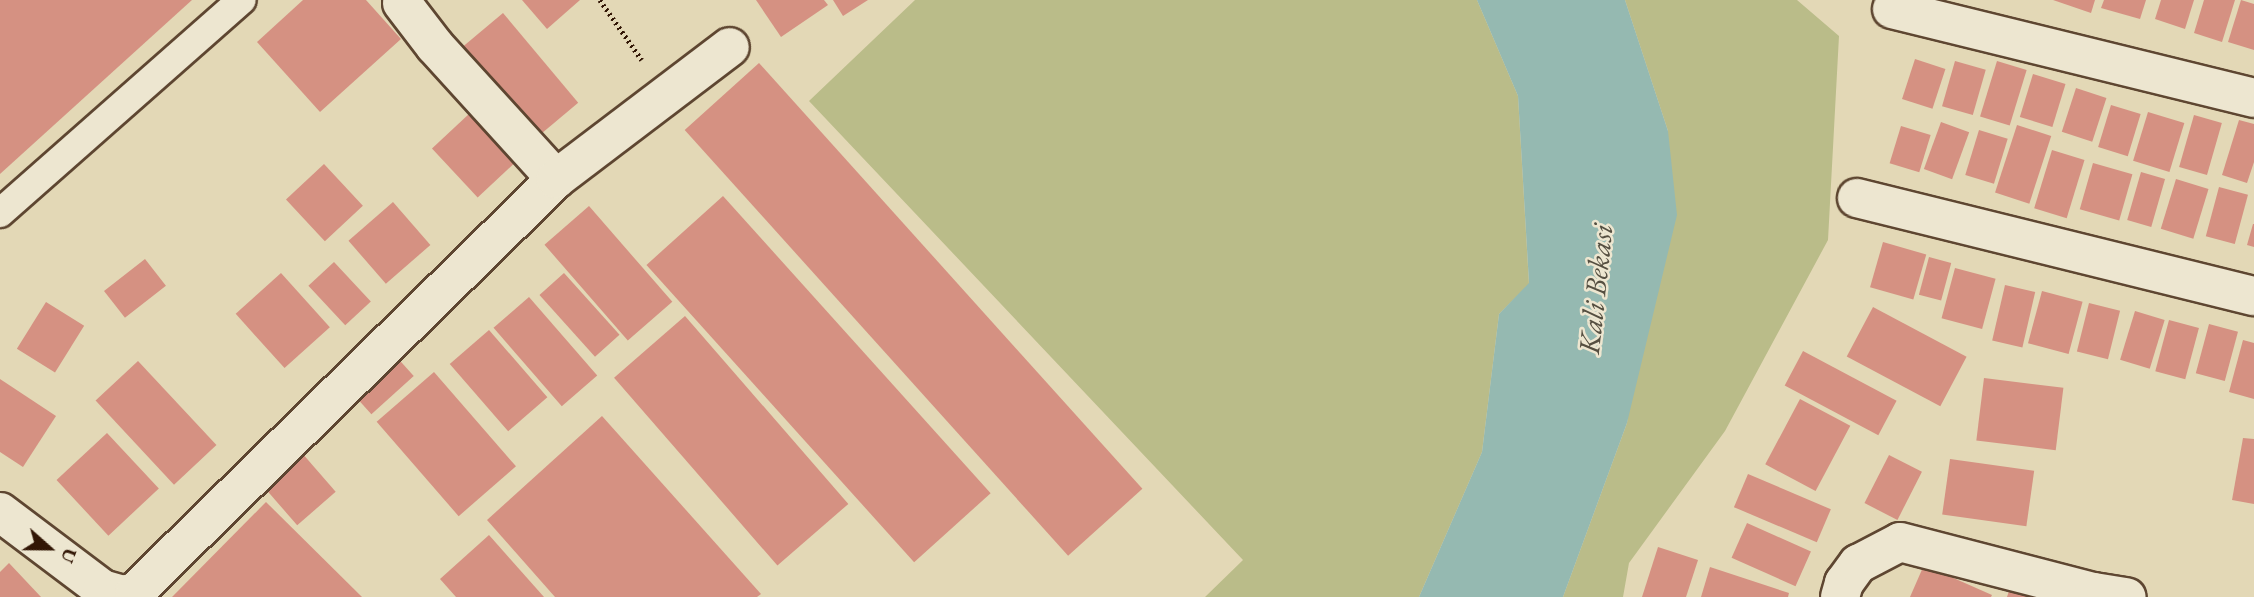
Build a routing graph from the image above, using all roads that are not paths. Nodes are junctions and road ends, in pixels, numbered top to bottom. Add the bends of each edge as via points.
1 (242, 0) edge
2 (402, 3) dead end
3 (1892, 9) dead end
4 (730, 47) dead end
5 (2254, 98) edge
6 (556, 179) junction
7 (1857, 198) dead end
8 (0, 213) edge
9 (2254, 296) edge
10 (0, 512) edge
11 (2104, 595) edge
12 (123, 596) edge
13 (1840, 597) edge

1 - 8 lane
2 - 6 street
3 - 5 street
4 - 6 street
6 - 12 street via 143,586
7 - 9 street
10 - 12 street via 102,589
11 - 13 street via 1900,542 1858,564

